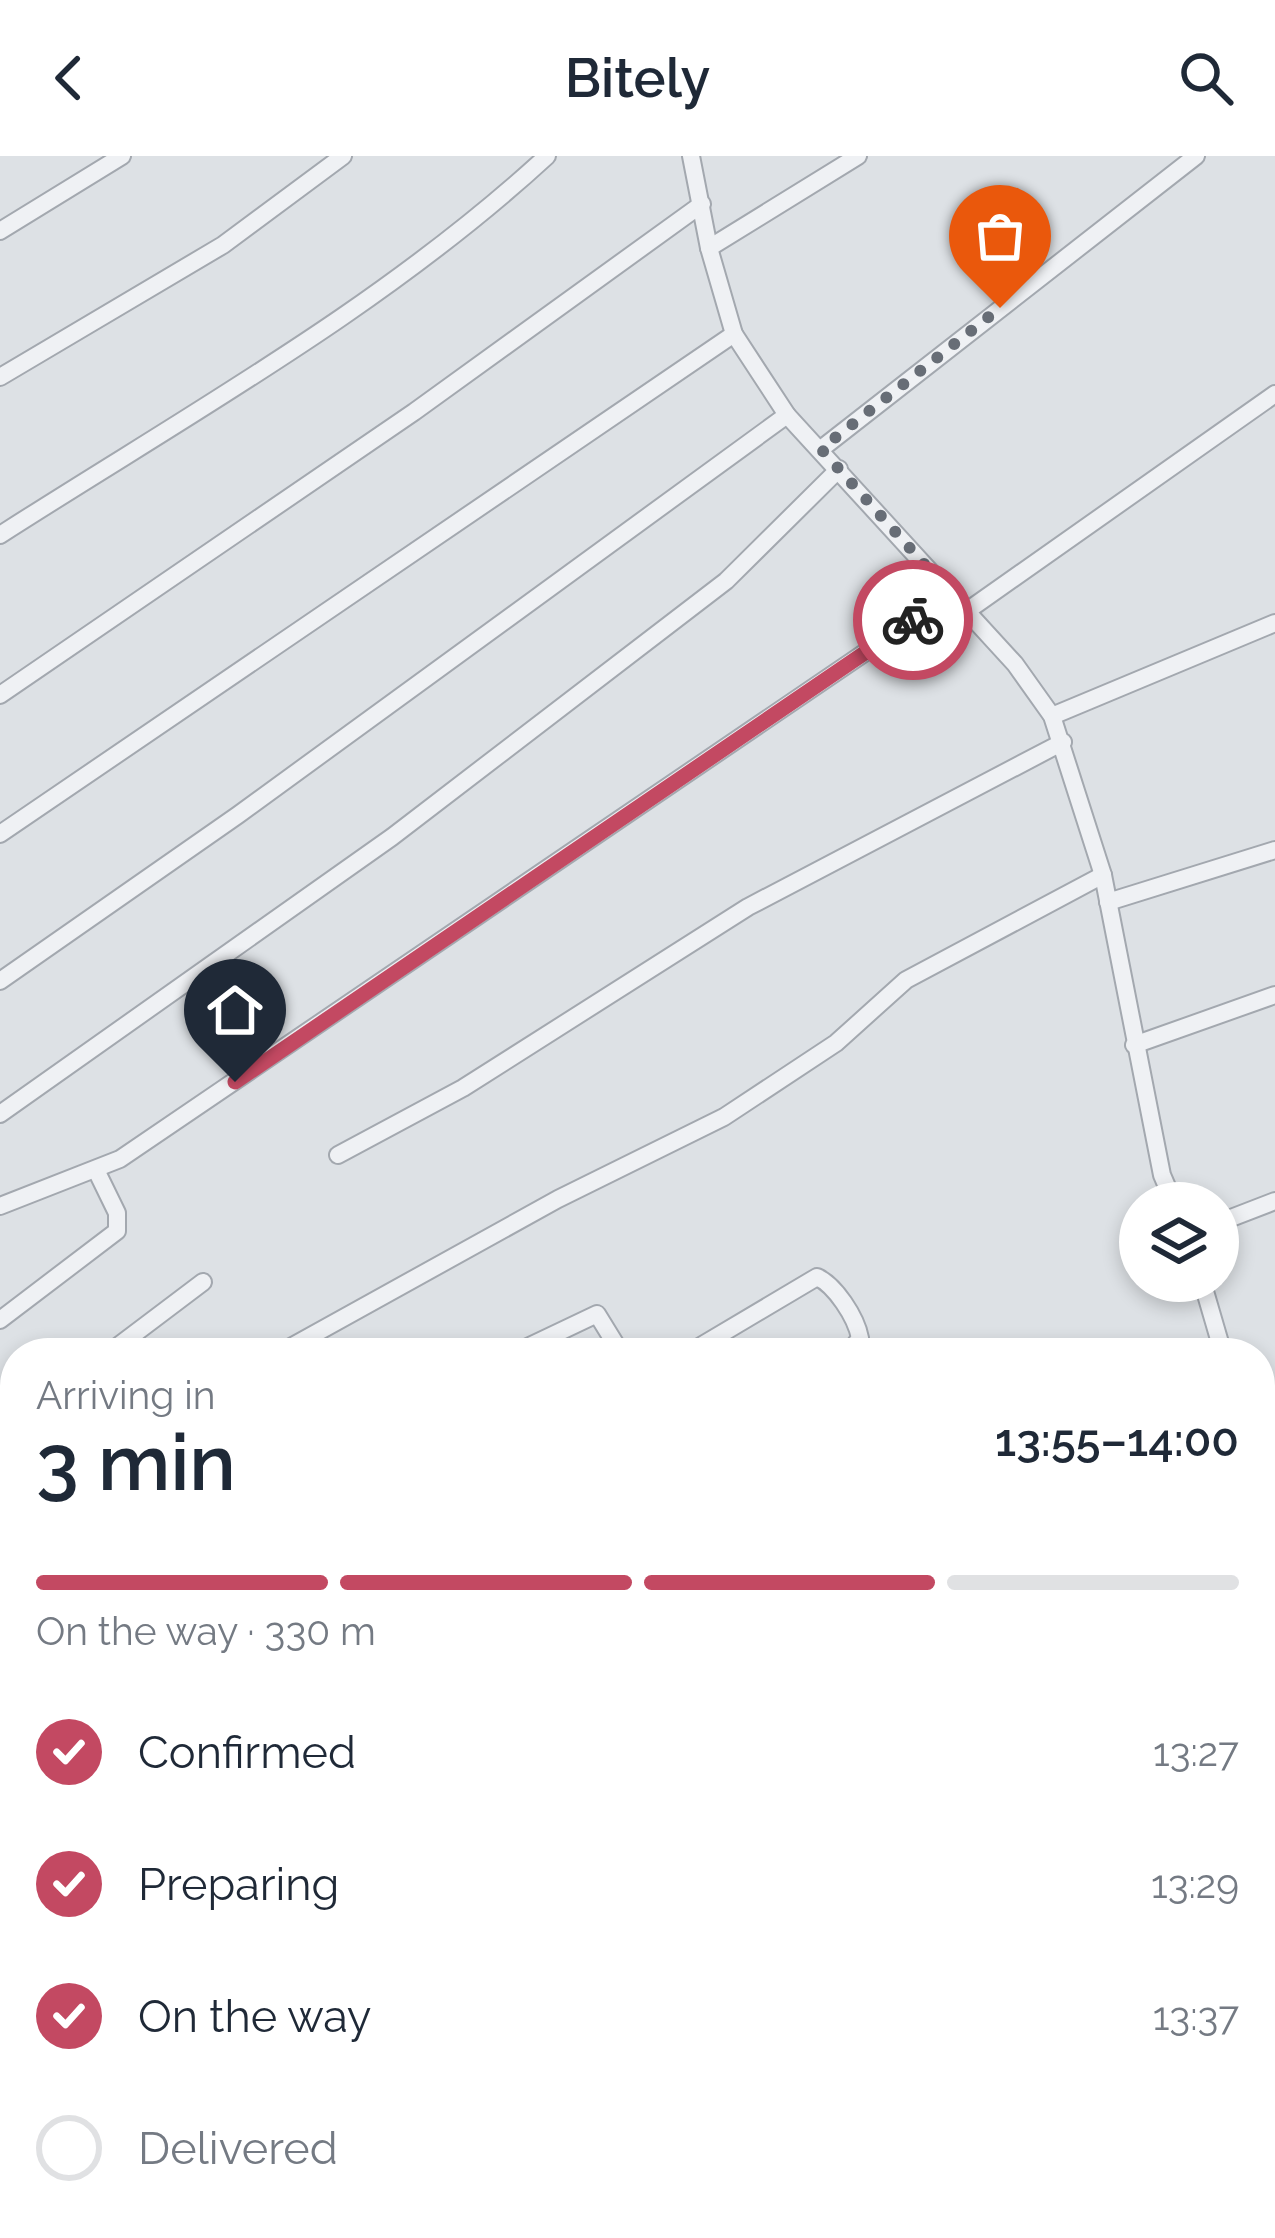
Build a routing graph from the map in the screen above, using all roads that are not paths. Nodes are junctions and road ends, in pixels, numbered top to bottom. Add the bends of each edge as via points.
1 (122, 156) edge
2 (343, 156) edge
3 (547, 156) edge
4 (691, 156) edge
5 (858, 156) edge
6 (1196, 156) edge
7 (702, 204) junction
8 (0, 231) edge
9 (709, 248) junction
10 (734, 334) junction
11 (0, 377) edge
12 (1275, 394) edge
13 (787, 415) junction
14 (821, 449) junction
15 (839, 469) junction
16 (0, 535) edge
17 (951, 594) junction
18 (967, 611) junction
19 (1275, 623) edge
20 (0, 695) edge
21 (1052, 716) junction
22 (1063, 742) junction
23 (0, 834) edge
24 (1275, 850) edge
25 (1102, 875) junction
26 (1108, 902) junction
27 (0, 981) edge
28 (1275, 995) edge
29 (1134, 1046) junction
30 (0, 1114) edge
31 (338, 1154) dead end
32 (97, 1172) junction
33 (1165, 1182) edge
34 (1275, 1201) edge
35 (0, 1206) edge
36 (1239, 1215) edge
37 (203, 1282) dead end
38 (1208, 1302) edge
39 (0, 1320) edge
40 (129, 1338) edge
41 (307, 1338) edge
42 (547, 1338) edge
43 (612, 1338) edge
44 (714, 1338) edge
45 (860, 1338) edge
46 (1219, 1338) edge

1 - 8 street
2 - 11 street via 224,245
3 - 16 street via 464,232 304,344
4 - 7 street
5 - 9 street
6 - 14 street
7 - 9 street
7 - 20 street
9 - 10 street
10 - 13 street
10 - 23 street
12 - 18 street
13 - 14 street
13 - 27 street
14 - 15 street
15 - 17 street
15 - 30 street via 726,581 392,836
17 - 18 street
17 - 32 street
18 - 21 street
19 - 21 street
21 - 22 street
22 - 25 street
22 - 31 street via 748,907 464,1088
24 - 26 street
25 - 26 street
25 - 41 street via 906,980 836,1042 724,1117 558,1198
26 - 29 street
28 - 29 street
29 - 33 street
32 - 35 street
32 - 39 street via 117,1231
34 - 36 street
37 - 40 street
38 - 46 street
42 - 43 street via 597,1314
44 - 45 street via 817,1277

